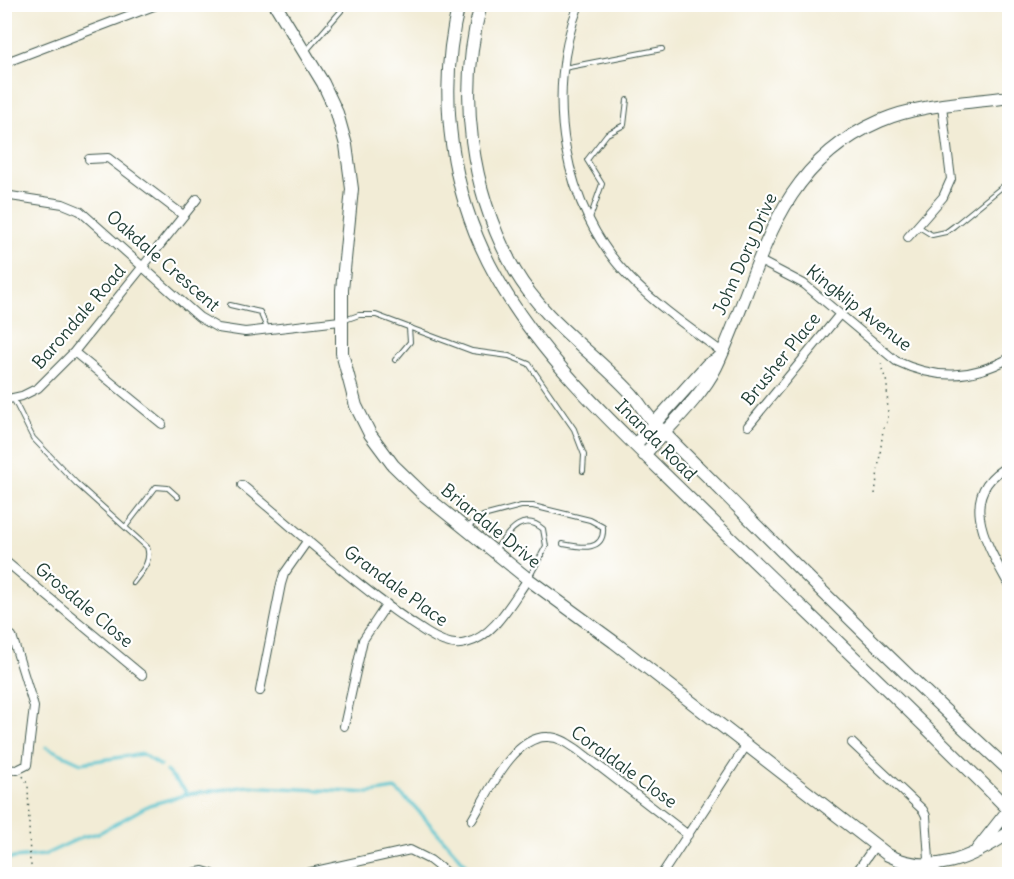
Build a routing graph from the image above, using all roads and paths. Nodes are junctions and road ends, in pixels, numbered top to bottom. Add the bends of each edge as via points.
1 (159, 4) edge
2 (275, 4) edge
3 (459, 4) edge
4 (480, 4) edge
5 (579, 4) edge
6 (341, 11) dead end
7 (662, 49) dead end
8 (305, 53) junction
9 (4, 63) edge
10 (564, 68) junction
11 (1010, 96) edge
12 (627, 100) dead end
13 (942, 106) junction
14 (89, 159) dead end
15 (1002, 187) dead end
16 (4, 195) edge
17 (197, 199) dead end
18 (183, 215) junction
19 (590, 218) junction
20 (918, 226) junction
21 (908, 237) dead end
22 (760, 261) junction
23 (145, 267) junction
24 (230, 305) dead end
25 (840, 314) junction
26 (340, 321) junction
27 (409, 328) junction
28 (268, 329) junction
29 (74, 351) junction
30 (885, 352) junction
31 (721, 355) junction
32 (1010, 358) edge
33 (395, 360) dead end
34 (9, 400) edge
35 (654, 422) junction
36 (162, 424) dead end
37 (748, 426) dead end
38 (664, 432) junction
39 (634, 445) junction
40 (644, 455) junction
41 (1010, 465) edge
42 (583, 471) dead end
43 (242, 485) dead end
44 (875, 494) dead end
45 (178, 497) dead end
46 (126, 526) junction
47 (466, 529) junction
48 (308, 540) junction
49 (563, 544) dead end
50 (494, 551) junction
51 (4, 560) edge
52 (528, 579) junction
53 (133, 583) dead end
54 (1010, 587) edge
55 (387, 604) junction
56 (12, 636) dead end
57 (142, 675) dead end
58 (260, 691) dead end
59 (344, 726) dead end
60 (852, 743) dead end
61 (746, 746) junction
62 (4, 770) edge
63 (17, 770) junction
64 (1010, 771) edge
65 (1009, 809) edge
66 (471, 820) dead end
67 (1010, 832) edge
68 (688, 835) junction
69 (874, 847) junction
70 (974, 854) junction
71 (930, 869) edge
72 (35, 874) edge
73 (187, 874) edge
74 (213, 874) edge
75 (302, 874) edge
76 (448, 874) edge
77 (662, 874) edge
78 (855, 874) edge

1 - 9 street
2 - 8 street, Briardale Drive
3 - 39 street, Inanda Road via 450,73 449,122 455,167 471,224 495,277 516,310 571,378
4 - 35 street, Inanda Road via 469,79 470,133 480,186 493,225 515,271 548,315 631,393
5 - 10 street via 569,33
6 - 8 lane
7 - 10 lane
8 - 26 street, Briardale Drive via 337,113 349,164 352,189
10 - 19 street via 561,102 566,150
11 - 13 street, John Dory Drive
12 - 19 lane via 624,125 607,134 587,160 602,184
13 - 20 street via 951,179 943,197
13 - 22 street, John Dory Drive via 881,121 822,158 786,201
14 - 18 street via 108,158
15 - 20 lane via 946,232 932,235
16 - 23 street, Oakdale Crescent via 80,210
17 - 18 street, Barondale Road
18 - 23 street, Barondale Road
19 - 31 street via 628,277
20 - 21 street
22 - 25 street, Kingklip Avenue via 799,280
22 - 31 street, John Dory Drive
23 - 28 street, Oakdale Crescent via 199,317 218,328 245,332
23 - 29 street, Barondale Road
24 - 28 lane via 260,312
25 - 30 street, Kingklip Avenue
25 - 37 street, Brusher Place
26 - 27 lane via 372,314
26 - 28 street, Oakdale Crescent
26 - 47 street, Briardale Drive via 347,376 370,434 393,465
27 - 33 lane via 410,342
27 - 42 lane via 472,351 509,356 529,364 574,429 584,455
29 - 34 street, Barondale Road via 38,388
29 - 36 street
30 - 32 street, Kingklip Avenue via 912,369 944,376 977,373
30 - 44 path via 881,366 887,383 888,420 883,430
31 - 35 street, John Dory Drive via 707,364
31 - 38 street, John Dory Drive via 702,387
34 - 46 lane via 33,438 76,483
35 - 38 street, Inanda Road
35 - 39 street, John Dory Drive
38 - 40 street, John Dory Drive
38 - 64 street, Inanda Road via 784,554
39 - 40 street, Inanda Road
40 - 65 street, Inanda Road via 922,720
41 - 54 street via 985,488 978,516 983,536
43 - 48 street, Grandale Place
45 - 46 lane via 168,488 156,487
46 - 53 lane via 149,552 146,566
47 - 49 lane via 483,516 521,506 590,520 603,527 603,537 594,546
47 - 50 street, Briardale Drive
48 - 55 street, Grandale Place
48 - 58 street via 280,584
50 - 52 street, Briardale Drive
50 - 52 lane via 519,523 535,522 543,529 546,546
51 - 57 street, Grosdale Close
52 - 55 street, Grandale Place via 490,629 463,644 451,644 429,634
52 - 61 street, Briardale Drive
55 - 59 street via 363,640
56 - 63 street via 34,713 30,759
60 - 71 street via 923,810
61 - 68 street
61 - 69 street, Briardale Drive
62 - 63 street
63 - 72 path via 28,785 30,863
65 - 70 street
66 - 68 street, Coraldale Close via 517,750 533,739 547,736 578,750
67 - 70 street, Briardale Drive
68 - 77 street
69 - 71 street, Briardale Drive via 900,861
69 - 78 street
70 - 71 street, Briardale Drive
73 - 74 street
75 - 76 street via 410,850

